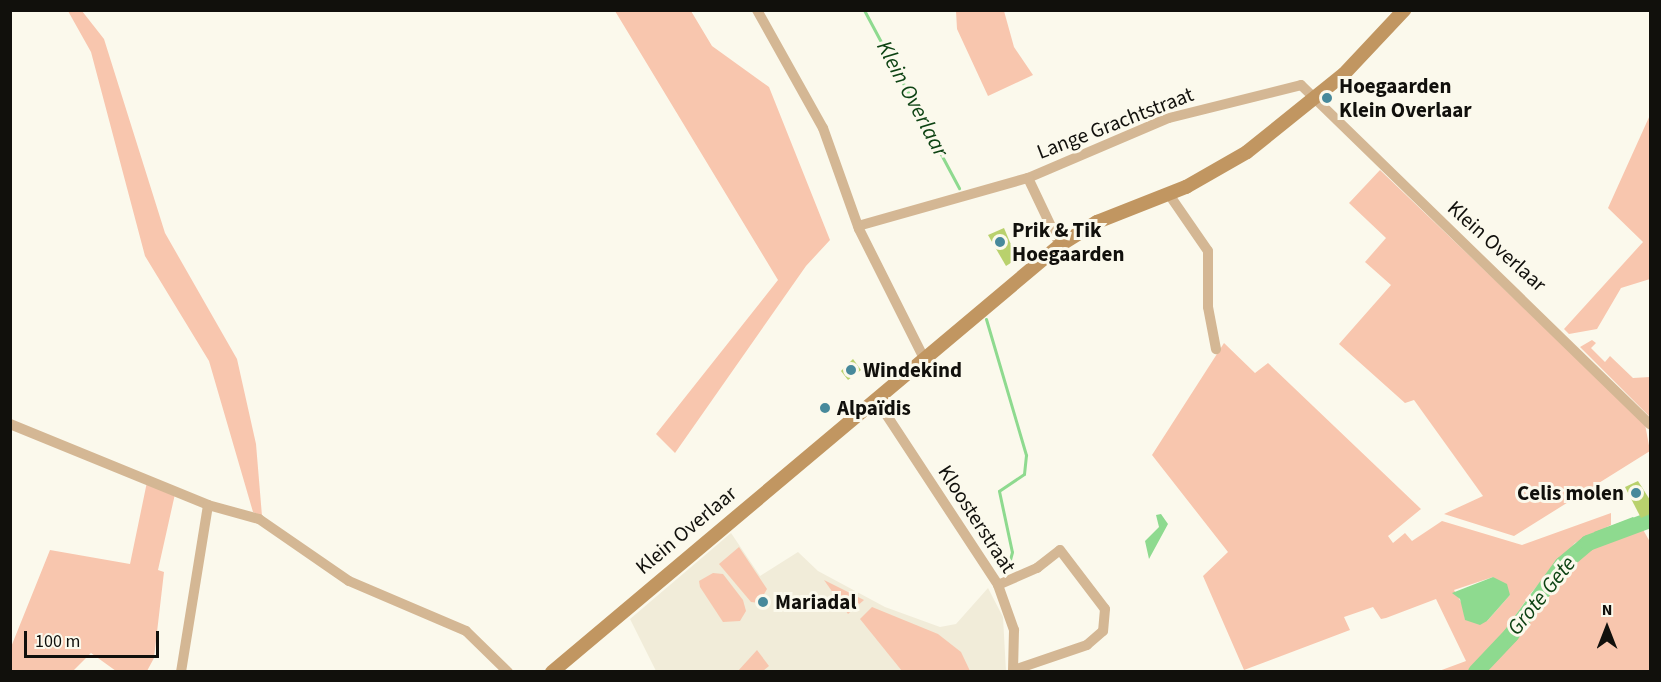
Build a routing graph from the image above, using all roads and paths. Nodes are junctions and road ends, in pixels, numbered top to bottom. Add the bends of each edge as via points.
1 (757, 10) edge
2 (1404, 10) edge
3 (1317, 97) junction
4 (1028, 178) junction
5 (1168, 194) junction
6 (858, 226) junction
7 (1060, 245) junction
8 (1216, 349) dead end
9 (924, 358) junction
10 (876, 399) junction
11 (10, 424) edge
12 (1650, 424) edge
13 (208, 505) junction
14 (998, 585) junction
15 (1013, 671) edge
16 (181, 672) edge
17 (508, 672) edge
18 (552, 672) edge

1 - 6 street via 823,128
2 - 3 main road, Klein Overlaar
3 - 4 street, Lange Grachtstraat via 1295,84 1199,109 1139,129
3 - 5 main road, Klein Overlaar via 1215,172
3 - 12 street, Klein Overlaar via 1320,106 1612,381
4 - 6 street, Lange Grachtstraat
4 - 7 street, Lange Grachtstraat
5 - 7 main road, Klein Overlaar via 1117,212
5 - 8 street via 1208,251 1208,307
6 - 9 street
7 - 9 main road, Klein Overlaar
9 - 10 main road, Klein Overlaar
10 - 14 street, Kloosterstraat
10 - 18 main road, Klein Overlaar
11 - 13 street
13 - 16 street
13 - 17 street via 258,519 350,581 466,631
14 - 15 street, Kloosterstraat via 1014,630
14 - 15 street, Kloosterstraat via 1037,568 1060,550 1106,609 1104,631 1066,655

